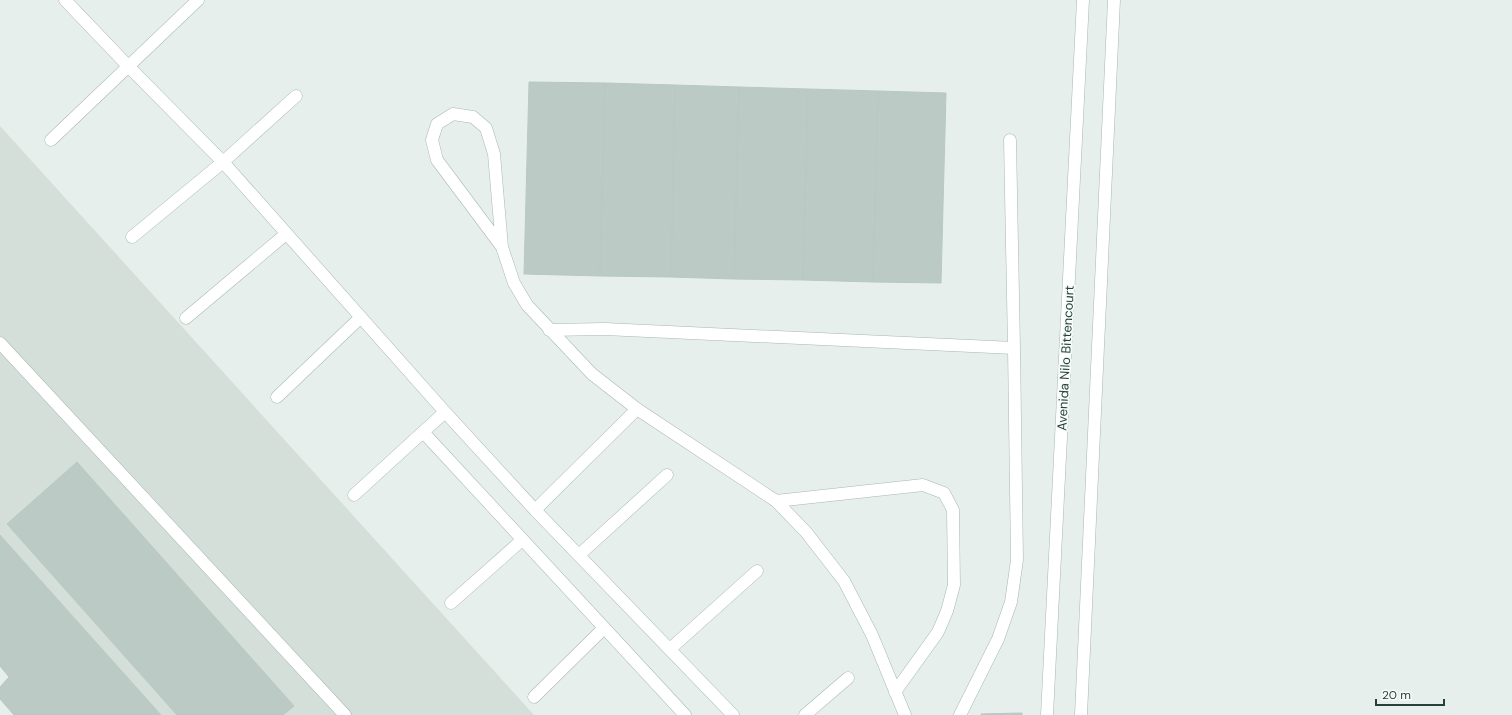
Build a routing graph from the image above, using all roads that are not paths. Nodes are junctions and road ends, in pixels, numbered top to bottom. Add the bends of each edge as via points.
1 (66, 0) edge
2 (198, 0) edge
3 (1083, 0) edge
4 (1114, 0) edge
5 (129, 67) junction
6 (296, 96) dead end
7 (51, 140) dead end
8 (1010, 140) dead end
9 (223, 162) junction
10 (286, 234) junction
11 (132, 237) dead end
12 (502, 247) junction
13 (186, 318) dead end
14 (360, 318) junction
15 (549, 330) junction
16 (0, 343) edge
17 (1014, 348) junction
18 (277, 397) dead end
19 (638, 410) junction
20 (444, 412) junction
21 (422, 432) junction
22 (667, 475) dead end
23 (354, 495) dead end
24 (776, 501) junction
25 (535, 510) junction
26 (522, 540) junction
27 (579, 556) junction
28 (758, 571) dead end
29 (451, 603) dead end
30 (604, 628) junction
31 (670, 649) junction
32 (848, 678) dead end
33 (896, 692) junction
34 (534, 696) dead end
35 (345, 715) edge
36 (685, 715) edge
37 (733, 715) edge
38 (805, 715) edge
39 (904, 715) edge
40 (960, 715) edge
41 (1047, 715) edge
42 (1081, 715) edge

1 - 5 street
2 - 5 street
3 - 41 street, Avenida Nilo Bittencourt
4 - 42 street
5 - 7 street
5 - 9 street
6 - 9 street
8 - 17 street
9 - 10 street
9 - 11 street
10 - 13 street
10 - 14 street
12 - 12 street via 437,160 432,140 437,124 453,114 473,118 486,128 494,154
12 - 15 street via 514,283 527,305
14 - 18 street
14 - 20 street
15 - 17 street via 612,330
15 - 19 street via 592,374
16 - 35 street
17 - 40 street via 1016,560 1011,602 998,639
19 - 24 street
19 - 25 street
20 - 21 street
20 - 25 street
21 - 23 street
21 - 26 street
22 - 27 street
24 - 33 street via 806,532 844,581 872,635
24 - 33 street via 923,485 944,493 953,510 954,585 938,632
25 - 27 street
26 - 29 street
26 - 30 street
27 - 31 street
28 - 31 street
30 - 34 street
30 - 36 street
31 - 37 street
32 - 38 street
33 - 39 street

